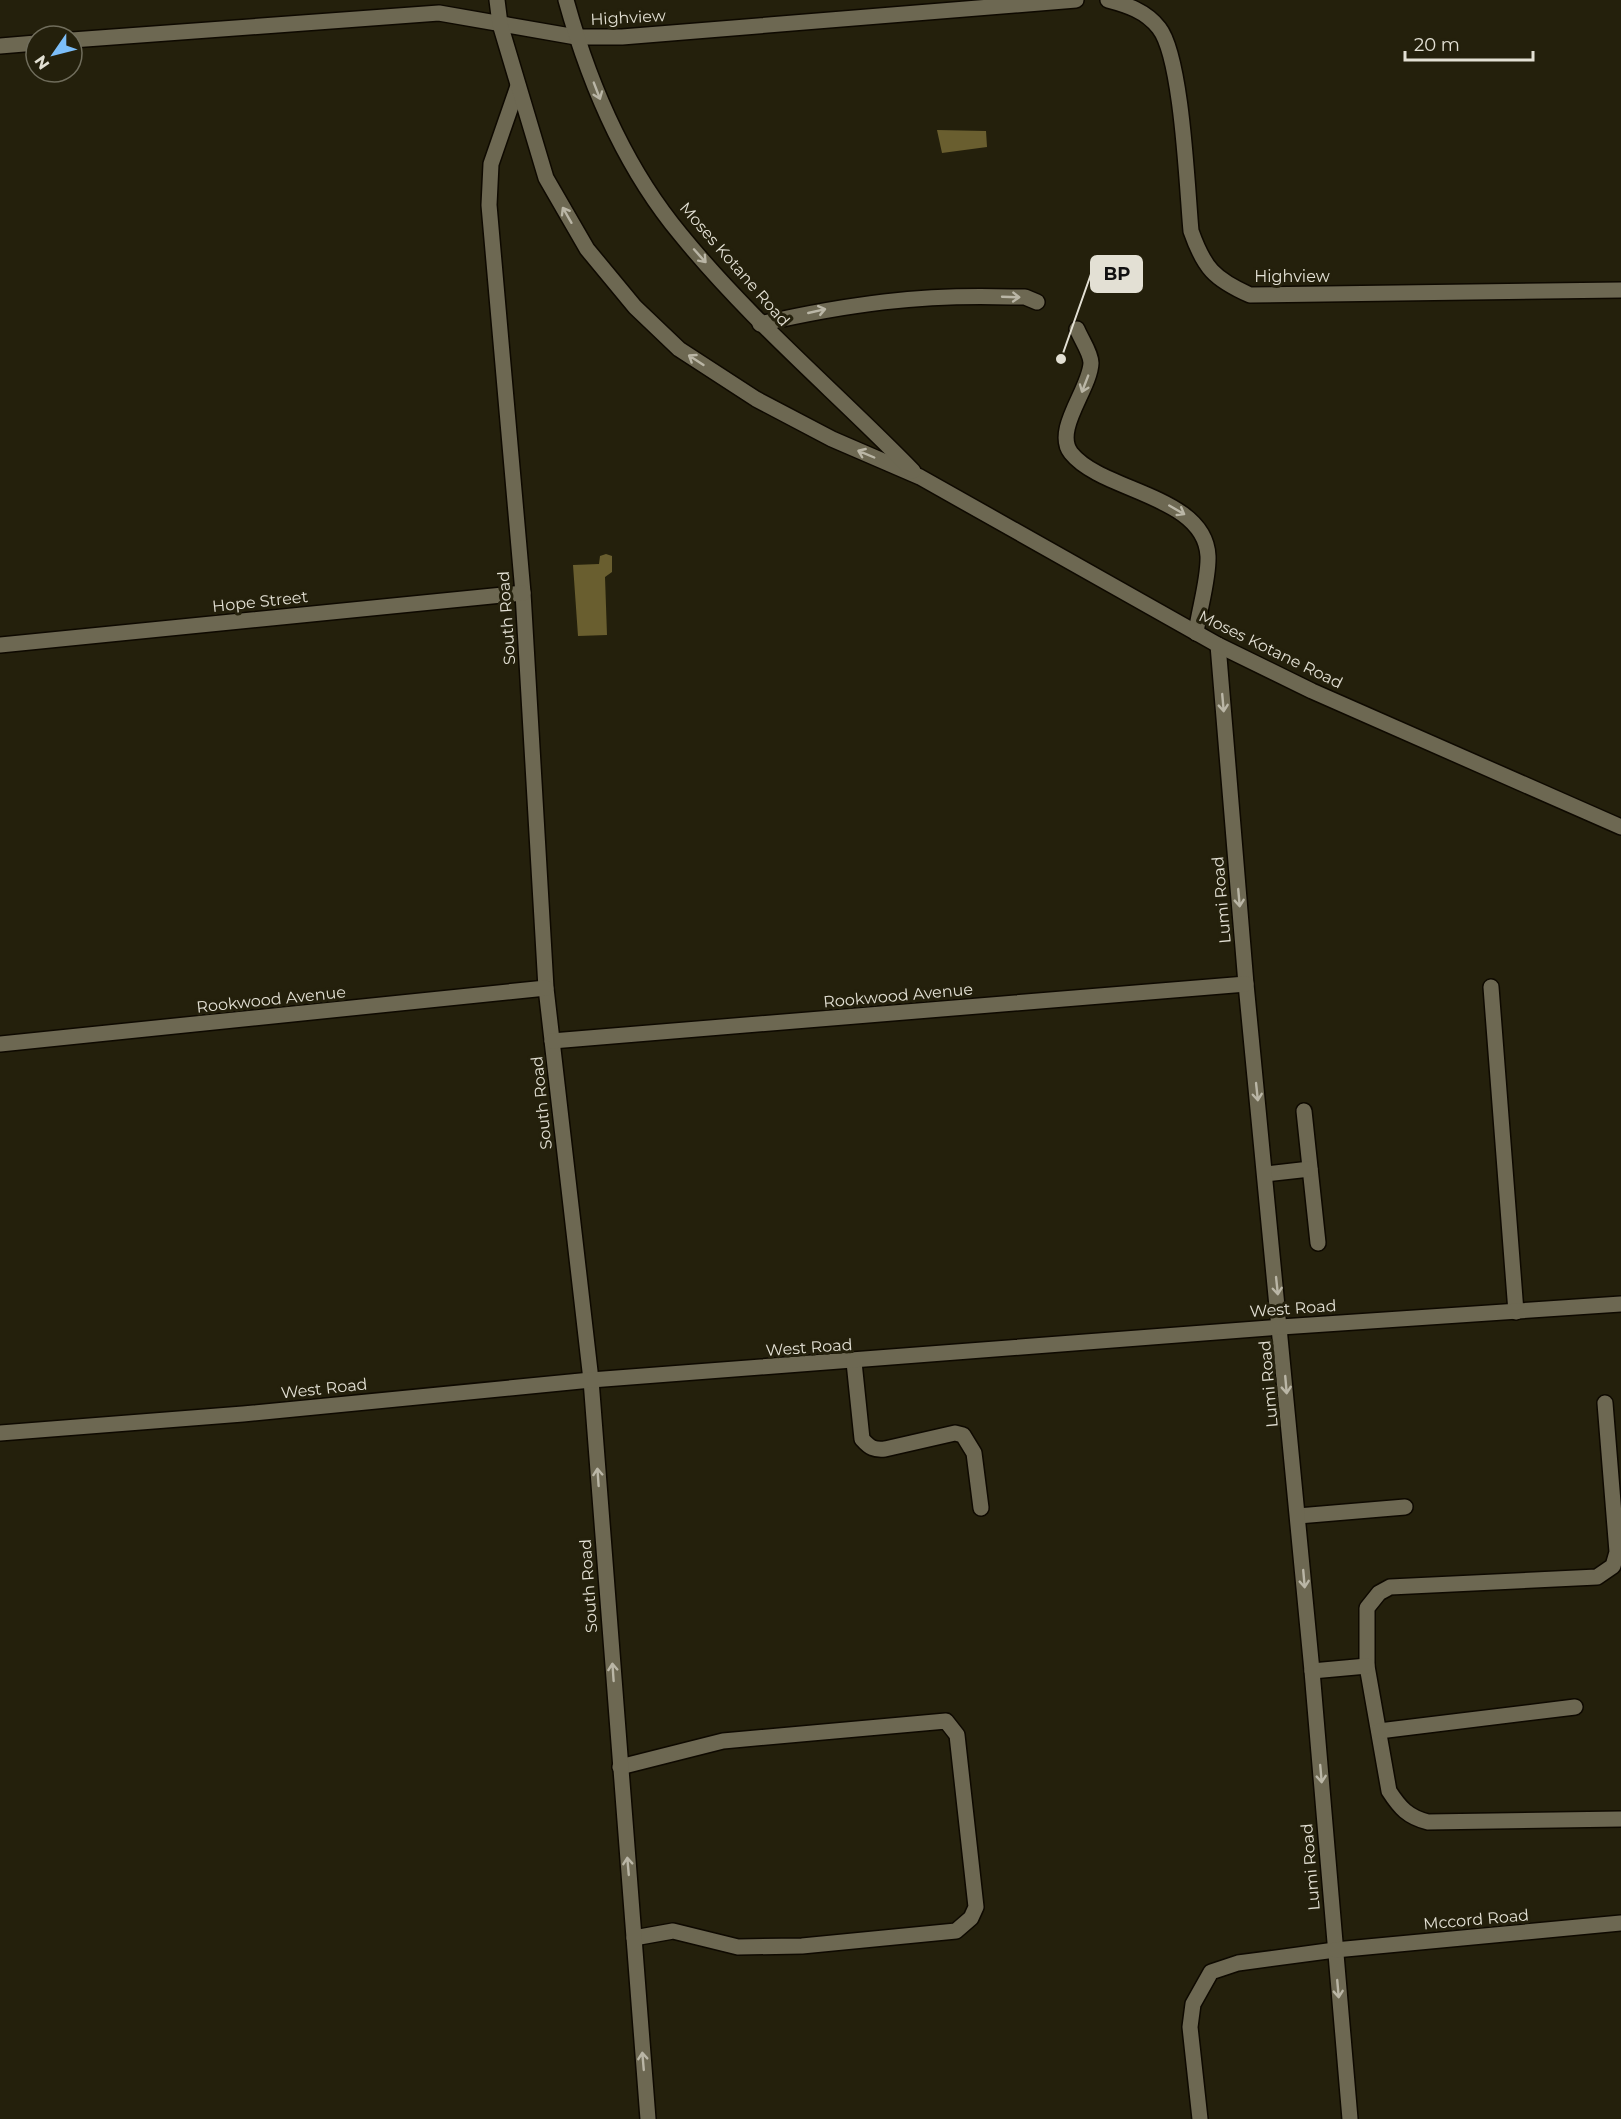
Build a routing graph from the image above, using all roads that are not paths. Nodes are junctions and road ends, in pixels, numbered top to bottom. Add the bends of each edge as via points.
1 (497, 0) edge
2 (566, 0) edge
3 (1076, 0) edge
4 (1108, 0) edge
5 (1036, 2) edge
6 (500, 24) junction
7 (576, 37) junction
8 (84, 39) edge
9 (24, 44) edge
10 (0, 46) edge
11 (518, 86) junction
12 (1621, 290) edge
13 (1037, 302) dead end
14 (760, 324) junction
15 (1077, 329) dead end
16 (920, 477) junction
17 (523, 593) junction
18 (1196, 633) junction
19 (0, 645) edge
20 (1218, 645) junction
21 (1621, 827) edge
22 (1246, 984) junction
23 (1491, 987) dead end
24 (546, 988) junction
25 (552, 1041) junction
26 (0, 1044) edge
27 (1304, 1112) dead end
28 (1310, 1169) junction
29 (1265, 1174) junction
30 (1318, 1243) dead end
31 (1621, 1304) edge
32 (1516, 1312) junction
33 (1281, 1327) junction
34 (854, 1362) junction
35 (591, 1380) junction
36 (1605, 1403) dead end
37 (0, 1433) edge
38 (1616, 1457) edge
39 (1405, 1507) dead end
40 (981, 1508) dead end
41 (1298, 1516) junction
42 (1367, 1666) junction
43 (1312, 1671) junction
44 (1575, 1707) dead end
45 (1379, 1731) junction
46 (620, 1767) junction
47 (1621, 1819) edge
48 (1621, 1923) edge
49 (634, 1938) junction
50 (1335, 1950) junction
51 (648, 2119) edge
52 (1200, 2119) edge
53 (1350, 2119) edge

1 - 6 street
2 - 7 street
3 - 5 street, Highview
4 - 12 street, Highview via 1132,6 1159,28 1174,61 1191,231 1200,257 1223,283 1250,295
5 - 7 street, Highview via 622,37
6 - 7 street, Highview
6 - 8 street, Highview via 439,14
6 - 11 street, Moses Kotane Road
7 -> 14 street, Moses Kotane Road via 631,163 679,234
9 - 10 street
16 -> 11 street, Moses Kotane Road via 832,439 756,399 679,349 635,307 587,249 546,178
11 - 17 street, South Road via 491,164 489,205
14 -> 13 street via 840,306 910,297 1025,297
14 - 16 street, Moses Kotane Road
15 -> 18 street via 1091,361 1088,381 1065,438 1070,453 1114,481 1186,516 1200,531 1208,555
16 - 18 street, Moses Kotane Road
17 - 19 street, Hope Street
17 - 24 street, South Road
18 - 20 street, Moses Kotane Road
20 - 21 street, Moses Kotane Road via 1352,709
20 -> 22 street, Lumi Road
22 - 25 street, Rookwood Avenue
22 -> 29 street, Lumi Road
23 - 32 street
24 - 25 street, South Road
24 - 26 street, Rookwood Avenue
25 - 35 street, South Road
27 - 28 street
28 - 29 street
28 - 30 street
29 -> 33 street, Lumi Road
31 - 32 street, West Road
32 - 33 street, West Road
33 - 34 street, West Road
33 -> 41 street, Lumi Road
34 - 35 street, West Road
34 - 40 street via 862,1439 868,1446 885,1449 955,1432 963,1435 974,1453
35 - 37 street, West Road
46 -> 35 street, South Road
36 - 38 street
38 - 42 street via 1617,1552 1613,1566 1606,1572 1597,1577 1390,1587 1367,1608
39 - 41 street
41 -> 43 street, Lumi Road
42 - 43 street
42 - 45 street
43 -> 50 street, Lumi Road
44 - 45 street
45 - 47 street via 1389,1791 1411,1817 1428,1822
49 -> 46 street, South Road
46 - 49 street via 723,1741 946,1721 957,1736 976,1907 971,1918 956,1931 814,1945 738,1947 673,1931
48 - 50 street, Mccord Road
51 -> 49 street, South Road
50 - 52 street, Mccord Road via 1238,1963 1211,1972 1193,2004 1190,2027
50 -> 53 street, Lumi Road

